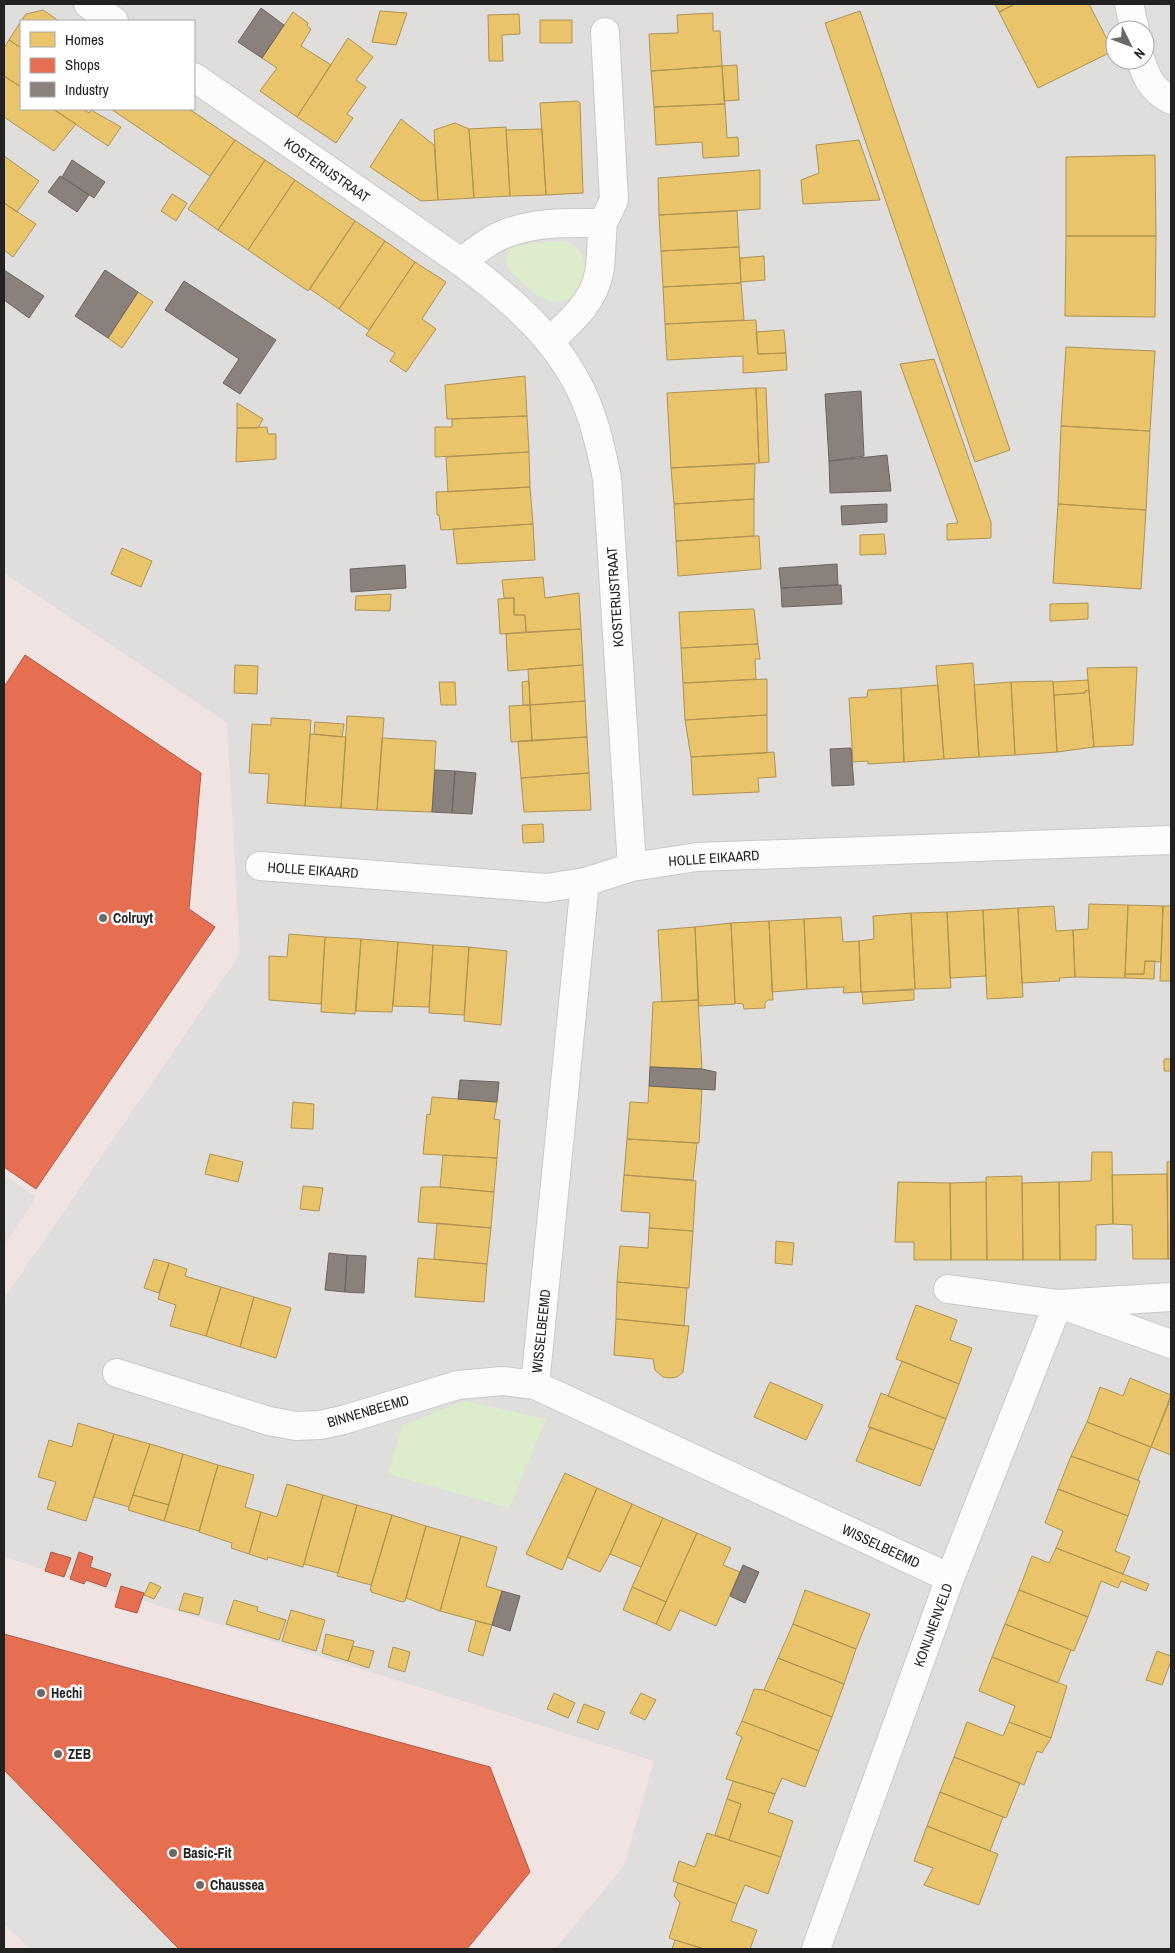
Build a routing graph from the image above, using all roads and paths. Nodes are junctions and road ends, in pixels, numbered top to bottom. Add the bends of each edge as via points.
1 (88, 4) edge
2 (1129, 4) edge
3 (112, 20) edge
4 (1133, 20) edge
5 (605, 32) dead end
6 (1145, 70) edge
7 (195, 78) edge
8 (1171, 100) edge
9 (603, 223) junction
10 (461, 262) junction
11 (550, 341) junction
12 (1171, 840) edge
13 (260, 866) dead end
14 (632, 867) junction
15 (585, 882) junction
16 (948, 1288) dead end
17 (1171, 1297) edge
18 (1058, 1304) junction
19 (1171, 1344) edge
20 (118, 1373) dead end
21 (535, 1385) junction
22 (950, 1578) junction
23 (816, 1949) edge

1 - 3 street
2 - 4 street
5 - 9 street via 614,200
6 - 8 street via 1160,94
7 - 10 street, KOSTERIJSTRAAT
9 - 10 street via 531,225 488,242
9 - 11 street via 599,273 592,295 580,312
10 - 11 street, KOSTERIJSTRAAT via 512,302
11 - 14 street, KOSTERIJSTRAAT via 575,377 588,406 607,478
12 - 14 street, HOLLE EIKAARD via 696,857
13 - 15 street, HOLLE EIKAARD via 546,888
14 - 15 street, HOLLE EIKAARD
15 - 21 street, WISSELBEEMD
16 - 18 street
17 - 18 street
18 - 19 street
18 - 22 street, KONIJNENVELD
20 - 21 street, BINNENBEEMD via 269,1421 296,1426 320,1426 458,1385 502,1381
21 - 22 street, WISSELBEEMD
22 - 23 street, KONIJNENVELD

